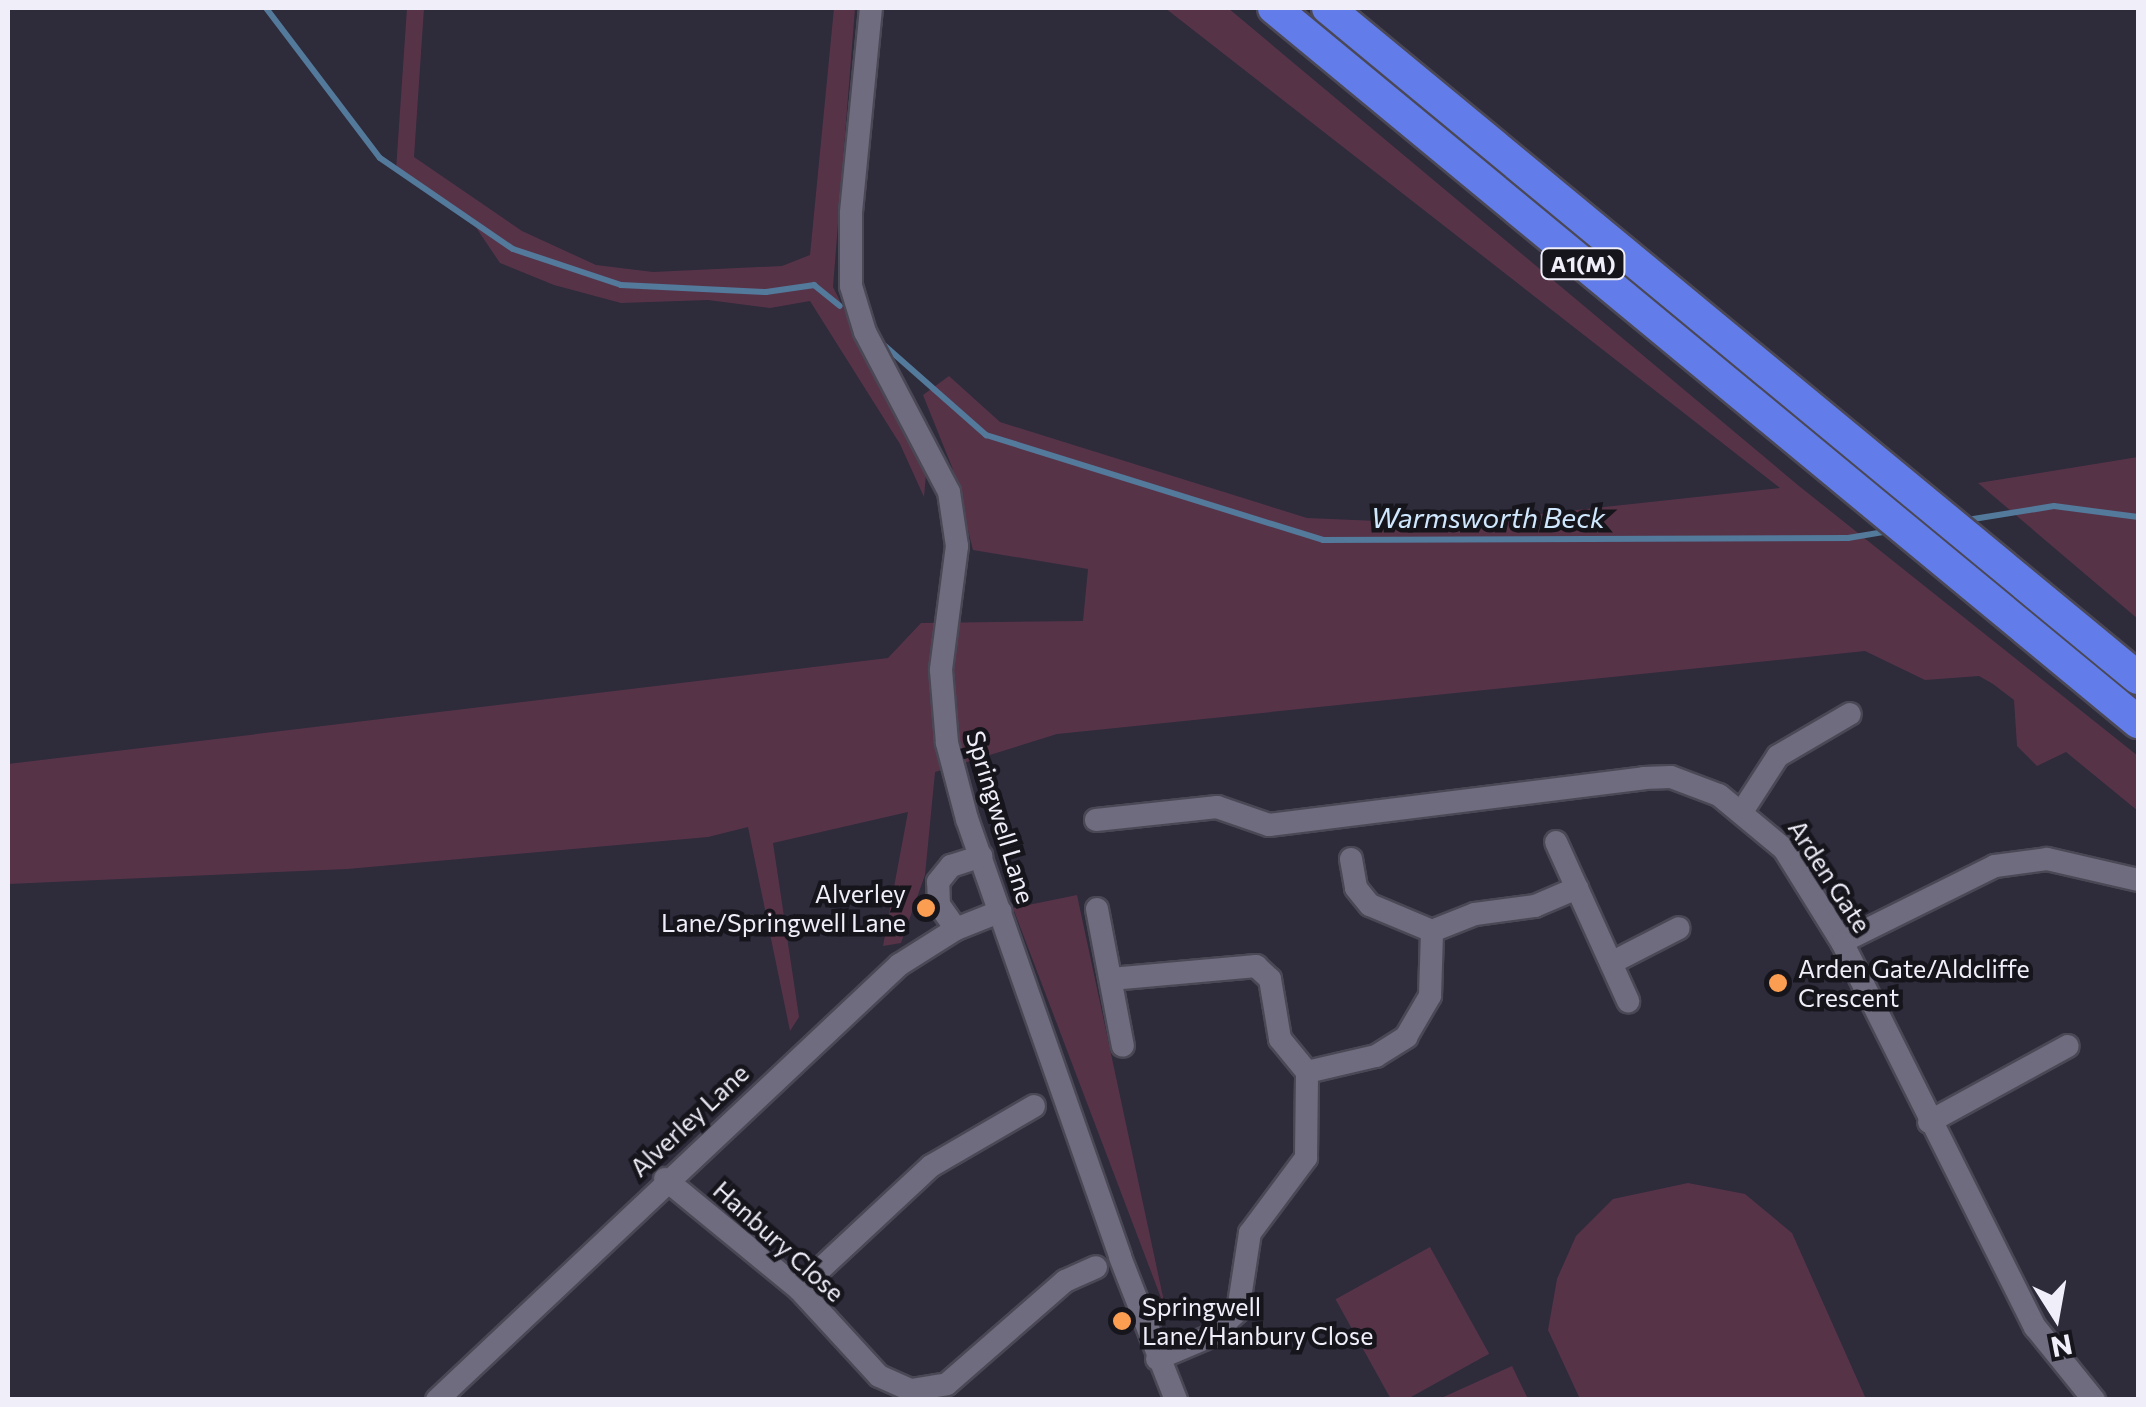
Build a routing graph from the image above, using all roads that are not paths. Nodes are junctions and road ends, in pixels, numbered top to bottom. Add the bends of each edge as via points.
1 (870, 8) edge
2 (1274, 8) edge
3 (1328, 8) edge
4 (2138, 678) edge
5 (1850, 714) dead end
6 (2138, 722) edge
7 (1743, 810) junction
8 (1096, 820) dead end
9 (1556, 842) dead end
10 (981, 856) junction
11 (1351, 858) dead end
12 (2138, 880) edge
13 (1577, 888) junction
14 (1097, 909) dead end
15 (1001, 911) junction
16 (1679, 928) dead end
17 (956, 929) junction
18 (1432, 931) junction
19 (1842, 942) junction
20 (1611, 963) junction
21 (1111, 979) junction
22 (1628, 1001) dead end
23 (1123, 1046) dead end
24 (2068, 1046) dead end
25 (1306, 1072) junction
26 (1034, 1106) dead end
27 (1929, 1122) junction
28 (665, 1180) junction
29 (1096, 1267) dead end
30 (799, 1289) junction
31 (1157, 1359) junction
32 (436, 1400) edge
33 (1176, 1400) edge
34 (2094, 1400) edge

1 - 10 street, Springwell Lane via 851,286 865,332 949,492 956,578 941,706
2 - 6 highway, A1(M)
3 - 4 highway, A1(M)
5 - 7 street via 1770,763
7 - 8 street, Arden Gate via 1671,777 1268,825 1217,808
7 - 19 street, Arden Gate via 1784,848
9 - 13 street
10 - 15 street, Springwell Lane
10 - 17 street via 951,866 938,882 939,906
11 - 18 street via 1356,888 1370,905
12 - 19 street via 2078,862 2008,863
13 - 18 street via 1535,906 1475,914
13 - 20 street
14 - 21 street
15 - 17 street, Alverley Lane
15 - 31 street, Springwell Lane
16 - 20 street
17 - 28 street, Alverley Lane via 899,965
18 - 25 street via 1430,996 1406,1038 1376,1056
19 - 27 street, Arden Gate
20 - 22 street
21 - 23 street
21 - 25 street via 1238,962 1256,966 1270,979 1280,1039
24 - 27 street
25 - 31 street via 1306,1158 1250,1233 1238,1311 1212,1336
26 - 30 street via 931,1166
27 - 34 street, Arden Gate via 2035,1327
28 - 30 street, Hanbury Close
28 - 32 street, Alverley Lane
29 - 30 street, Hanbury Close via 1065,1281 947,1384 927,1389 879,1376
31 - 33 street, Springwell Lane

